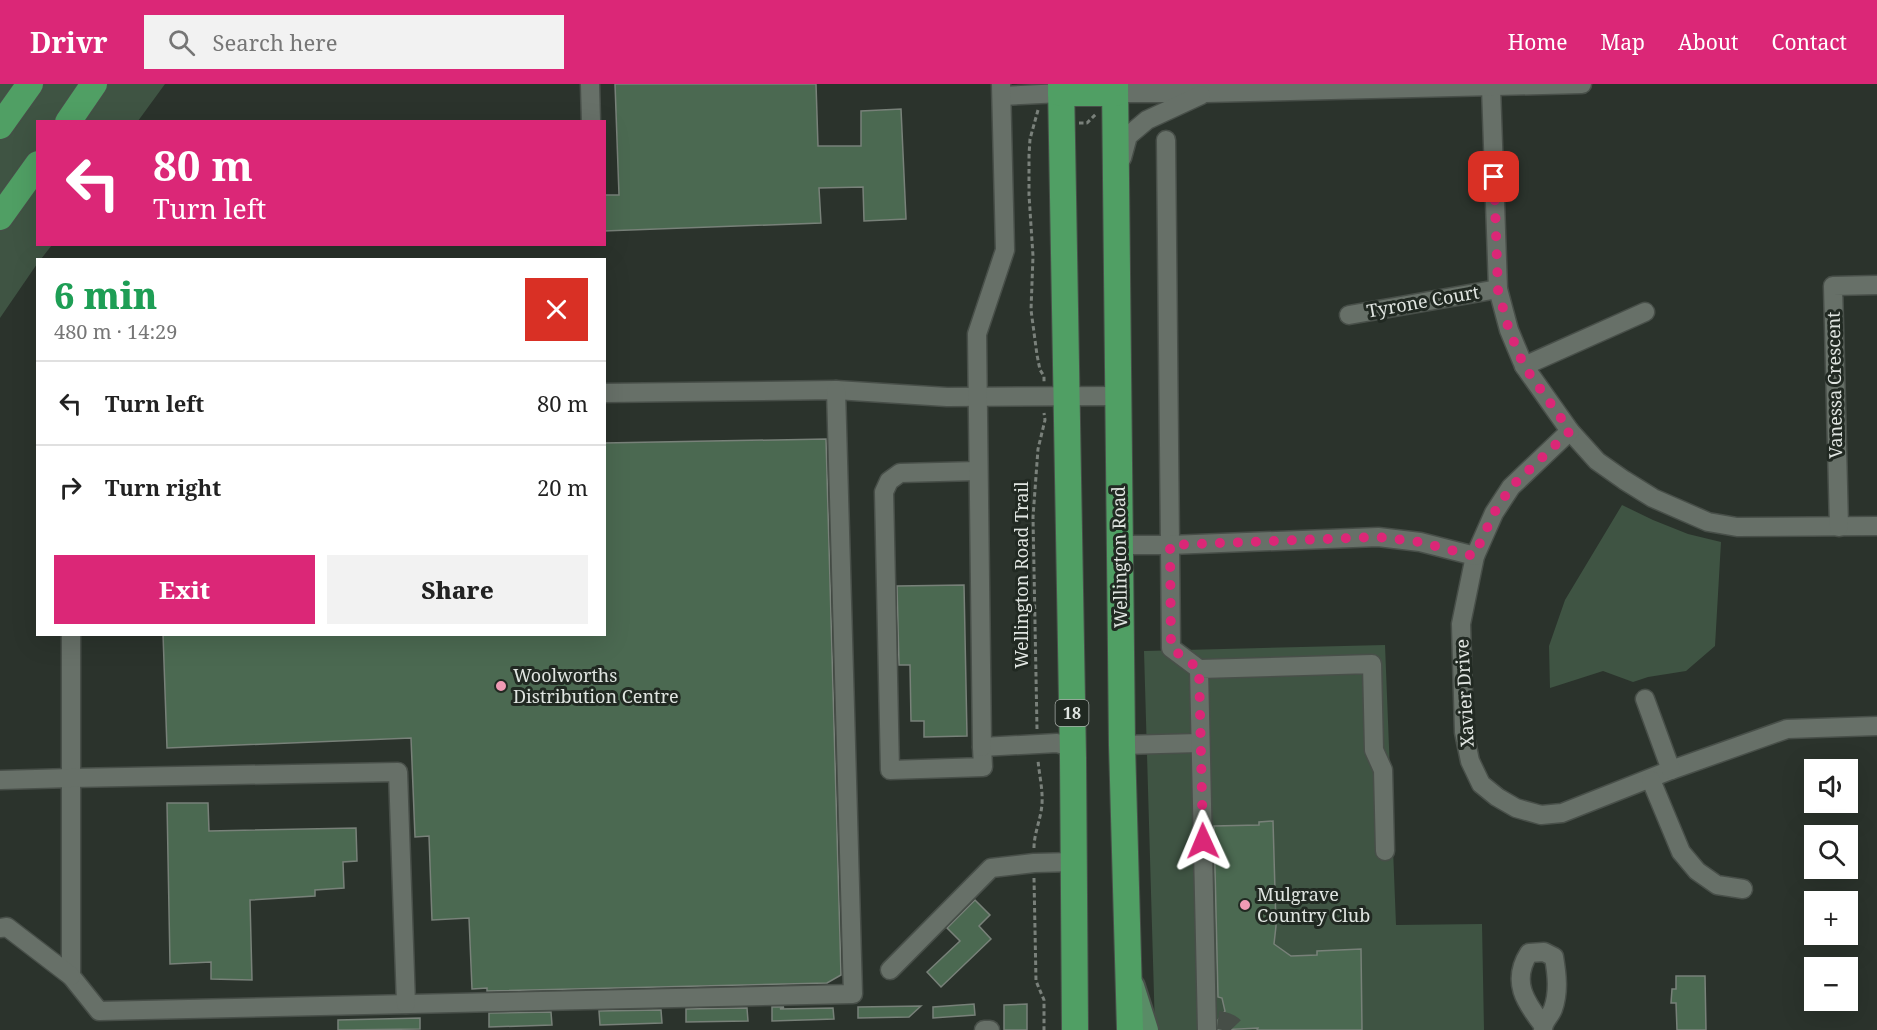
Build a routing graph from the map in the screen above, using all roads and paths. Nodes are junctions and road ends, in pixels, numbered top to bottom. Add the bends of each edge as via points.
1 (30, 84) edge
2 (94, 84) edge
3 (590, 84) edge
4 (1582, 84) edge
5 (1369, 86) edge
6 (1491, 87) junction
7 (1161, 88) edge
8 (1001, 90) edge
9 (1054, 91) edge
10 (1205, 93) junction
11 (1115, 96) edge
12 (69, 120) edge
13 (591, 120) edge
14 (1036, 121) junction
15 (1062, 123) junction
16 (0, 126) edge
17 (1166, 140) dead end
18 (36, 167) edge
19 (1116, 182) junction
20 (0, 218) edge
21 (1877, 285) edge
22 (1498, 290) junction
23 (1646, 312) dead end
24 (1348, 315) dead end
25 (1524, 366) junction
26 (836, 390) junction
27 (606, 393) edge
28 (977, 396) junction
29 (1119, 396) junction
30 (1055, 397) junction
31 (1570, 431) junction
32 (978, 471) junction
33 (1877, 526) edge
34 (1839, 527) junction
35 (1120, 545) junction
36 (1170, 545) junction
37 (1474, 556) junction
38 (71, 636) edge
39 (1199, 669) junction
40 (1645, 699) dead end
41 (1877, 726) edge
42 (1038, 743) junction
43 (1200, 743) junction
44 (1122, 745) junction
45 (982, 747) junction
46 (1073, 748) junction
47 (1671, 771) junction
48 (71, 777) junction
49 (0, 780) edge
50 (1651, 780) junction
51 (1385, 851) dead end
52 (1074, 862) junction
53 (1034, 863) junction
54 (1743, 889) dead end
55 (0, 928) edge
56 (890, 970) dead end
57 (1129, 973) junction
58 (71, 976) junction
59 (406, 1004) junction
60 (1211, 1023) edge
61 (984, 1030) edge
62 (990, 1030) edge
63 (1044, 1030) edge
64 (1075, 1030) edge
65 (1130, 1030) edge
66 (1147, 1030) edge

1 - 16 highway
2 - 12 highway
3 - 13 street
4 - 6 street
5 - 6 street
5 - 10 street
6 - 22 street
7 - 10 street
7 - 11 street
8 - 9 street
8 - 28 street via 1005,250 976,334
9 - 11 highway
9 - 14 path, Wellington Road Trail
9 - 15 highway, 18
10 - 19 street via 1147,120 1128,136
11 - 15 path via 1087,123
11 - 19 highway, Wellington Road
14 - 15 path
14 - 30 path, Wellington Road Trail via 1029,155 1031,310 1040,370
15 - 30 highway, 18
17 - 36 street
18 - 20 highway
19 - 29 highway, Wellington Road
21 - 34 street, Vanessa Crescent via 1833,286
22 - 24 street, Tyrone Court
22 - 25 street
23 - 25 street
25 - 31 street
26 - 27 street
26 - 28 street
26 - 59 street via 853,994
28 - 30 street
28 - 32 street
29 - 30 street
29 - 35 highway, Wellington Road
30 - 42 path, Wellington Road Trail via 1038,449 1033,517
30 - 46 highway, 18
31 - 34 street via 1597,461 1624,480 1653,498 1708,522 1737,527
31 - 37 street, Xavier Drive via 1511,487
32 - 45 street
32 - 45 street via 900,473 889,481 884,492 890,770 982,767
33 - 34 street
35 - 36 street
35 - 44 highway, Wellington Road
36 - 37 street via 1378,537 1420,542
36 - 39 street via 1171,648
37 - 50 street, Xavier Drive via 1461,624 1464,732 1480,784 1516,808 1541,815 1562,813
38 - 48 street
39 - 43 street
39 - 51 street via 1372,664 1374,750 1383,770
40 - 47 street
41 - 47 street, Xavier Drive via 1787,729
42 - 45 street
42 - 46 street
42 - 53 path, Wellington Road Trail via 1042,806
43 - 44 street
43 - 60 street
44 - 57 highway, Wellington Road
46 - 52 highway, 18
47 - 50 street, Xavier Drive
48 - 49 street
48 - 58 street
48 - 59 street via 398,772
50 - 54 street via 1682,852 1697,871 1717,885
52 - 53 street
52 - 64 highway, 18
53 - 56 street via 991,868
53 - 63 path, Wellington Road Trail via 1036,981 1044,1000
55 - 58 street via 7,927
57 - 65 highway, Wellington Road
57 - 66 main road
58 - 59 street via 99,1011
61 - 62 street

